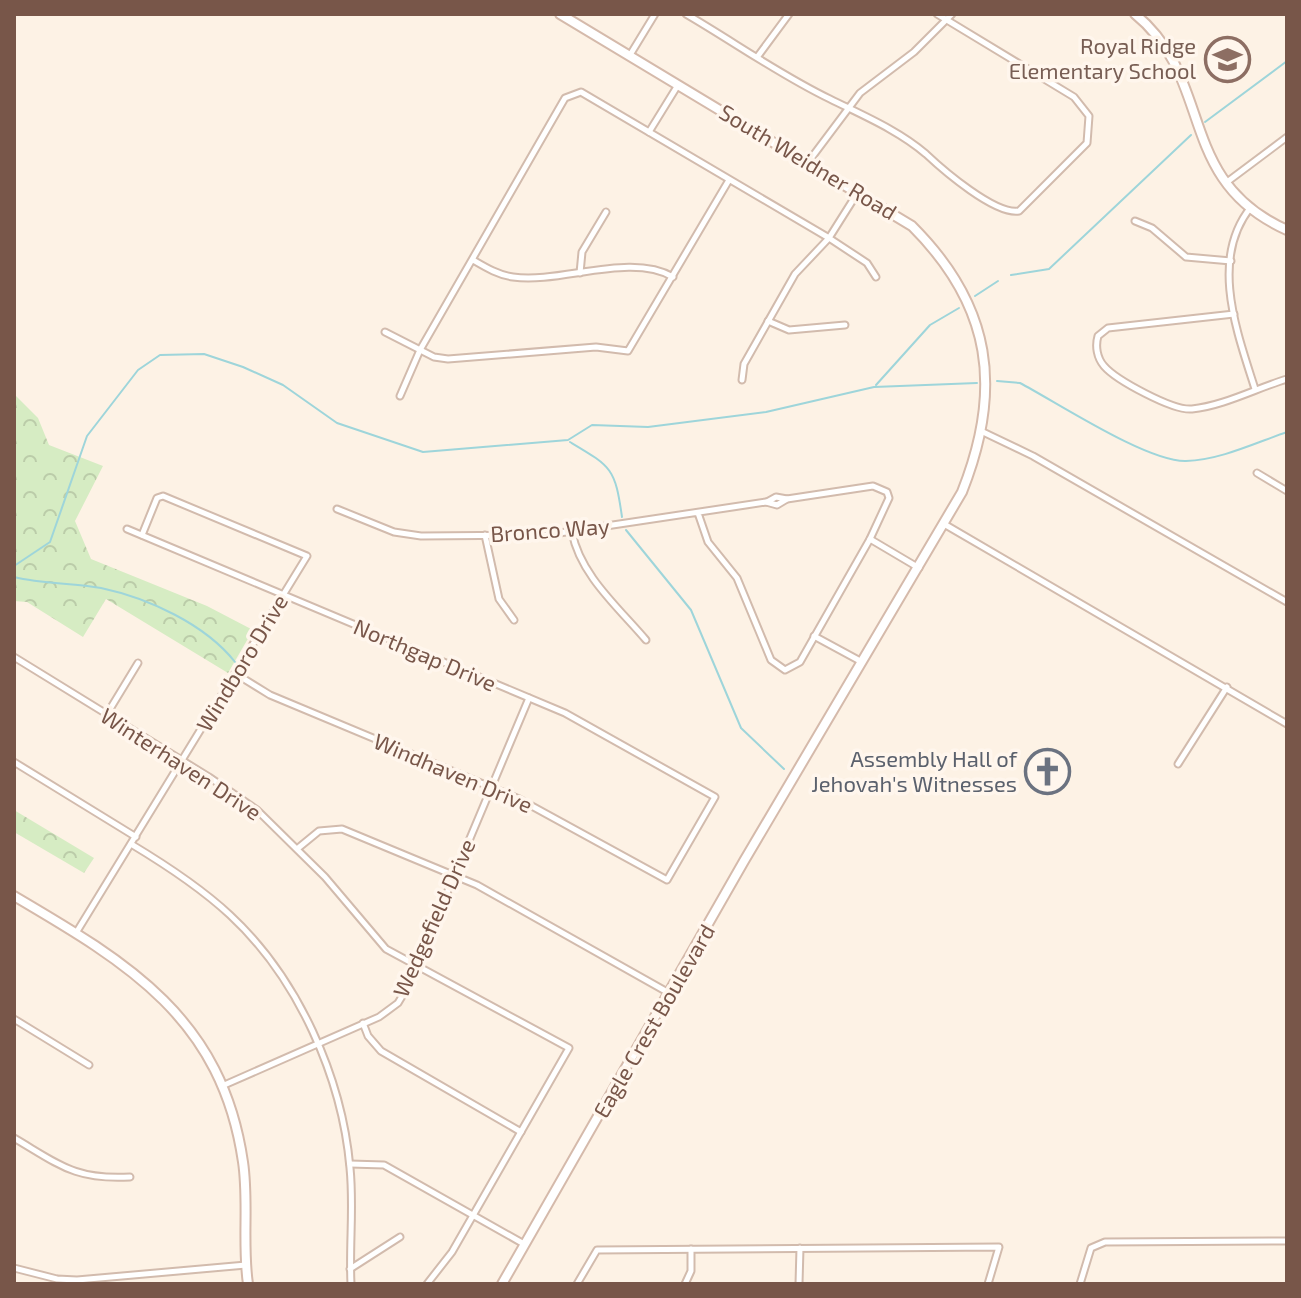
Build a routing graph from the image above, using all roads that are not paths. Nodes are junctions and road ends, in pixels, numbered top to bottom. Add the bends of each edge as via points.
1 (560, 14) edge
2 (655, 14) edge
3 (686, 14) edge
4 (789, 14) edge
5 (937, 14) edge
6 (952, 14) edge
7 (1135, 14) edge
8 (946, 21) junction
9 (630, 55) junction
10 (758, 56) junction
11 (679, 84) junction
12 (847, 106) junction
13 (649, 132) junction
14 (1287, 137) edge
15 (809, 161) junction
16 (729, 180) junction
17 (1226, 183) junction
18 (859, 191) junction
19 (1251, 207) junction
20 (606, 212) dead end
21 (1135, 221) dead end
22 (1287, 230) edge
23 (829, 238) junction
24 (473, 260) junction
25 (1231, 261) junction
26 (580, 273) junction
27 (673, 277) junction
28 (876, 277) dead end
29 (1234, 314) junction
30 (768, 321) junction
31 (845, 325) dead end
32 (385, 332) dead end
33 (420, 350) junction
34 (1287, 379) edge
35 (742, 380) dead end
36 (1255, 389) junction
37 (400, 396) dead end
38 (983, 432) junction
39 (1257, 473) dead end
40 (1287, 491) edge
41 (337, 509) dead end
42 (698, 513) junction
43 (944, 524) junction
44 (127, 529) dead end
45 (572, 532) junction
46 (142, 535) junction
47 (485, 535) junction
48 (870, 539) junction
49 (920, 568) junction
50 (284, 594) junction
51 (1287, 602) edge
52 (514, 620) dead end
53 (814, 636) junction
54 (646, 640) dead end
55 (14, 657) edge
56 (138, 663) dead end
57 (863, 663) junction
58 (236, 674) junction
59 (1227, 687) junction
60 (529, 698) junction
61 (107, 714) junction
62 (1287, 724) edge
63 (805, 757) joint
64 (183, 760) junction
65 (14, 762) edge
66 (1178, 764) dead end
67 (491, 787) junction
68 (136, 837) junction
69 (131, 844) junction
70 (297, 849) junction
71 (454, 875) junction
72 (667, 880) joint
73 (14, 896) edge
74 (76, 933) junction
75 (417, 966) junction
76 (670, 994) junction
77 (14, 1019) edge
78 (363, 1023) junction
79 (318, 1043) junction
80 (89, 1065) dead end
81 (221, 1086) junction
82 (521, 1132) junction
83 (14, 1138) edge
84 (350, 1164) junction
85 (130, 1177) dead end
86 (473, 1215) junction
87 (400, 1237) dead end
88 (1287, 1241) edge
89 (526, 1245) junction
90 (800, 1248) junction
91 (691, 1249) junction
92 (246, 1265) junction
93 (14, 1268) edge
94 (350, 1269) junction
95 (248, 1284) edge
96 (351, 1284) edge
97 (427, 1284) edge
98 (502, 1284) edge
99 (577, 1284) edge
100 (685, 1284) edge
101 (799, 1284) edge
102 (988, 1284) edge
103 (1080, 1284) edge

1 - 9 main road, South Weidner Road
2 - 9 street
3 - 10 street
4 - 10 street
5 - 8 street
6 - 8 street
7 - 17 main road via 1175,60 1204,147
8 - 12 street
8 - 12 street via 1074,97 1089,116 1087,143 1023,208 1013,212 953,179 923,152
9 - 11 main road, South Weidner Road
10 - 12 street
11 - 13 street
11 - 15 main road, South Weidner Road
12 - 15 street
13 - 16 street
13 - 24 street via 581,92 565,98
14 - 17 street
15 - 18 main road, South Weidner Road
16 - 23 street
16 - 27 street
17 - 19 main road
18 - 23 street
18 - 38 main road, South Weidner Road via 912,226 961,290 976,324 986,373
19 - 22 main road
19 - 25 street via 1235,230
20 - 26 street via 582,252
21 - 25 street via 1152,228 1186,257
23 - 28 street via 867,263
23 - 30 street via 795,274
24 - 26 street via 508,277
24 - 33 street
25 - 29 street
26 - 27 street via 644,268
27 - 33 street via 628,351 596,347 448,359
29 - 36 street
29 - 36 street via 1102,331 1096,342 1104,366 1171,406 1201,408
30 - 31 street via 789,330
30 - 35 street via 744,364
32 - 33 street
33 - 37 street
34 - 36 street
38 - 43 main road, South Weidner Road via 962,492
38 - 51 street
39 - 40 street
41 - 47 street, Bronco Way via 408,535
42 - 45 street, Bronco Way
42 - 48 street, Bronco Way via 873,486 887,492 888,506
42 - 53 street via 708,542 737,578 771,660 785,670 800,662
43 - 49 main road, South Weidner Road
43 - 59 street
44 - 46 street, Northgap Drive
45 - 47 street, Bronco Way
45 - 54 street via 589,573
46 - 50 street, Northgap Drive
46 - 50 street, Windboro Drive via 157,498 163,496 307,556
47 - 52 street via 499,599
48 - 49 street
48 - 53 street
49 - 57 main road, South Weidner Road
50 - 58 street, Windboro Drive
50 - 60 street, Northgap Drive
53 - 57 street
55 - 61 street, Winterhaven Drive
56 - 61 street
57 - 63 main road, South Weidner Road
58 - 64 street, Windboro Drive
58 - 67 street, Windhaven Drive via 270,695
59 - 62 street
59 - 66 street
60 - 67 street, Wedgefield Drive
60 - 72 street, Northgap Drive via 594,728 715,797
61 - 64 street, Winterhaven Drive
63 - 76 main road, Eagle Crest Boulevard
64 - 68 street, Windboro Drive
64 - 70 street, Winterhaven Drive via 257,810
65 - 68 street
67 - 71 street, Wedgefield Drive
67 - 72 street, Windhaven Drive
68 - 69 street, Windboro Drive
69 - 74 street, Windboro Drive
69 - 79 street via 232,916 280,976
70 - 71 street via 319,831 342,829
70 - 75 street, Winterhaven Drive via 378,943
71 - 75 street, Wedgefield Drive
71 - 76 street
73 - 74 main road
74 - 81 main road via 121,960 164,998 200,1046
75 - 78 street, Wedgefield Drive via 398,1003
75 - 82 street, Winterhaven Drive via 569,1048
76 - 89 main road, Eagle Crest Boulevard
77 - 80 street
78 - 79 street, Wedgefield Drive
78 - 82 street via 381,1051
79 - 81 street, Wedgefield Drive
79 - 84 street
81 - 92 main road via 243,1160
82 - 86 street
83 - 85 street via 78,1174
84 - 86 street via 384,1165
84 - 94 street
86 - 89 street
86 - 97 street
87 - 94 street
88 - 103 street via 1105,1242 1091,1248
89 - 98 main road, Eagle Crest Boulevard
90 - 91 street
90 - 101 street
90 - 102 street via 999,1247
91 - 99 street via 597,1250
91 - 100 street
92 - 93 street via 77,1280
92 - 95 main road
94 - 96 street

